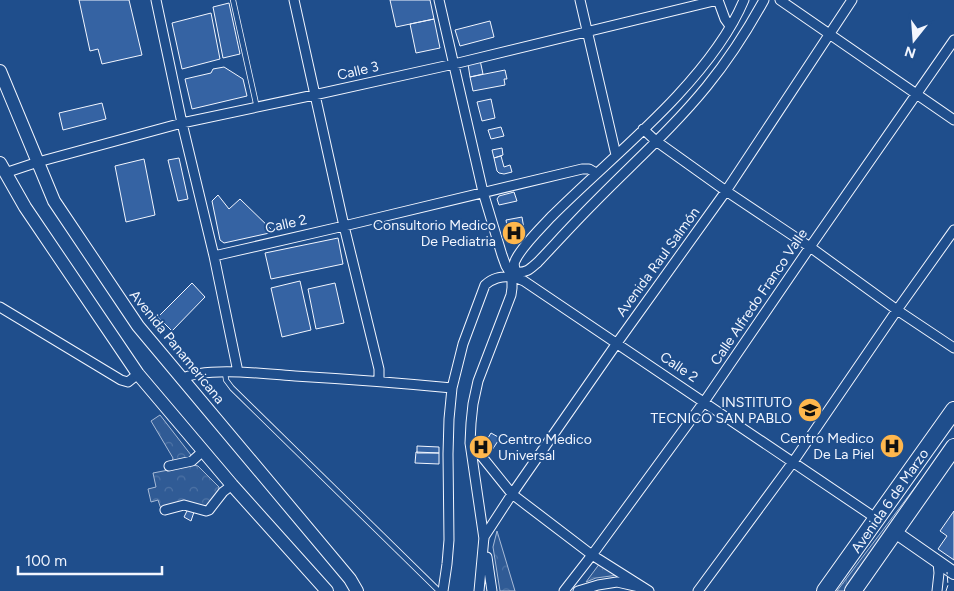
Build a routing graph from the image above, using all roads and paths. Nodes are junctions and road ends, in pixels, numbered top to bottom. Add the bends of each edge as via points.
1 (156, 0) edge
2 (233, 0) edge
3 (294, 0) edge
4 (439, 0) edge
5 (580, 0) edge
6 (718, 0) edge
7 (744, 0) edge
8 (764, 0) edge
9 (780, 0) edge
10 (852, 0) edge
11 (730, 26) junction
12 (588, 31) junction
13 (829, 33) junction
14 (954, 40) edge
15 (454, 64) junction
16 (0, 70) edge
17 (916, 94) junction
18 (314, 95) junction
19 (257, 108) junction
20 (954, 120) edge
21 (182, 123) junction
22 (643, 129) junction
23 (656, 141) junction
24 (616, 155) junction
25 (38, 162) junction
26 (2, 168) edge
27 (596, 173) junction
28 (726, 191) junction
29 (483, 192) junction
30 (344, 226) junction
31 (954, 230) edge
32 (810, 246) junction
33 (214, 256) junction
34 (514, 274) junction
35 (0, 306) edge
36 (897, 310) junction
37 (617, 343) junction
38 (954, 348) edge
39 (225, 372) junction
40 (238, 372) junction
41 (138, 374) junction
42 (181, 379) junction
43 (379, 381) junction
44 (452, 388) junction
45 (704, 402) junction
46 (954, 410) edge
47 (470, 443) junction
48 (954, 447) edge
49 (203, 451) junction
50 (793, 462) junction
51 (169, 466) dead end
52 (232, 485) junction
53 (512, 494) junction
54 (164, 510) dead end
55 (877, 519) junction
56 (895, 532) junction
57 (484, 537) junction
58 (592, 555) junction
59 (938, 562) junction
60 (954, 573) edge
61 (646, 590) edge
62 (327, 591) edge
63 (357, 591) edge
64 (441, 591) edge
65 (480, 591) edge
66 (492, 591) edge
67 (564, 591) edge
68 (578, 591) edge
69 (698, 591) edge
70 (825, 591) edge
71 (853, 591) edge
72 (936, 591) edge

1 - 21 street
2 - 19 lane
3 - 18 street
4 - 15 street
5 - 12 street
6 - 11 street
6 - 12 street, Calle 3
7 - 11 street
8 - 23 street via 730,56
9 - 13 street
10 - 13 street, Avenida Raul Salmón
11 - 22 street via 706,62
12 - 15 street, Calle 3
12 - 24 street
13 - 17 street
13 - 28 street, Avenida Raul Salmón
14 - 17 street, Calle Alfredo Franco Valle
15 - 18 street, Calle 3
15 - 29 street
16 - 25 street, Avenida Panamericana
17 - 20 street
17 - 32 street, Calle Alfredo Franco Valle
18 - 19 street, Calle 3
18 - 30 street
19 - 21 street, Calle 3
21 - 25 street, Calle 3
21 - 33 street
22 - 23 street
22 - 24 street
23 - 28 street
23 - 34 street via 538,262 528,271
24 - 27 street
25 - 26 street, Calle 3
25 - 42 street, Avenida Panamericana via 54,201 138,326
26 - 41 street
27 - 29 street, Calle 2 via 582,169
27 - 34 street via 523,249 514,262
28 - 32 street
28 - 37 street, Avenida Raul Salmón
29 - 30 street, Calle 2
29 - 34 street via 506,266
30 - 33 street, Calle 2
30 - 43 street via 379,369
31 - 36 street
32 - 36 street
32 - 45 street, Calle Alfredo Franco Valle
33 - 40 street
34 - 37 street, Calle 2
34 - 44 street via 495,278 485,285
34 - 47 street via 511,295 478,381
35 - 41 street via 121,380 128,382
36 - 38 street
36 - 50 street
37 - 45 street, Calle 2
37 - 53 street, Avenida Raul Salmón
39 - 40 street
39 - 42 street via 195,374
39 - 64 lane via 232,388
40 - 43 street
41 - 49 street
42 - 63 street, Avenida Panamericana
43 - 44 street
44 - 64 street via 448,454 449,540
45 - 50 street, Calle 2
45 - 58 street, Calle Alfredo Franco Valle
46 - 55 highway, Avenida 6 de Marzo
47 - 53 street
47 - 57 street
48 - 56 highway, Avenida 6 de Marzo
49 - 51 street via 192,461
49 - 52 street
50 - 55 street, Calle 2
50 - 69 street
52 - 54 street via 206,511 184,505
52 - 62 street
53 - 57 street, Avenida Raul Salmón
53 - 58 street
55 - 70 highway, Avenida 6 de Marzo
56 - 59 street
56 - 71 highway, Avenida 6 de Marzo
57 - 65 street
57 - 66 street
58 - 61 street
58 - 67 street, Calle Alfredo Franco Valle
59 - 60 street
59 - 72 street
61 - 68 street via 617,582

